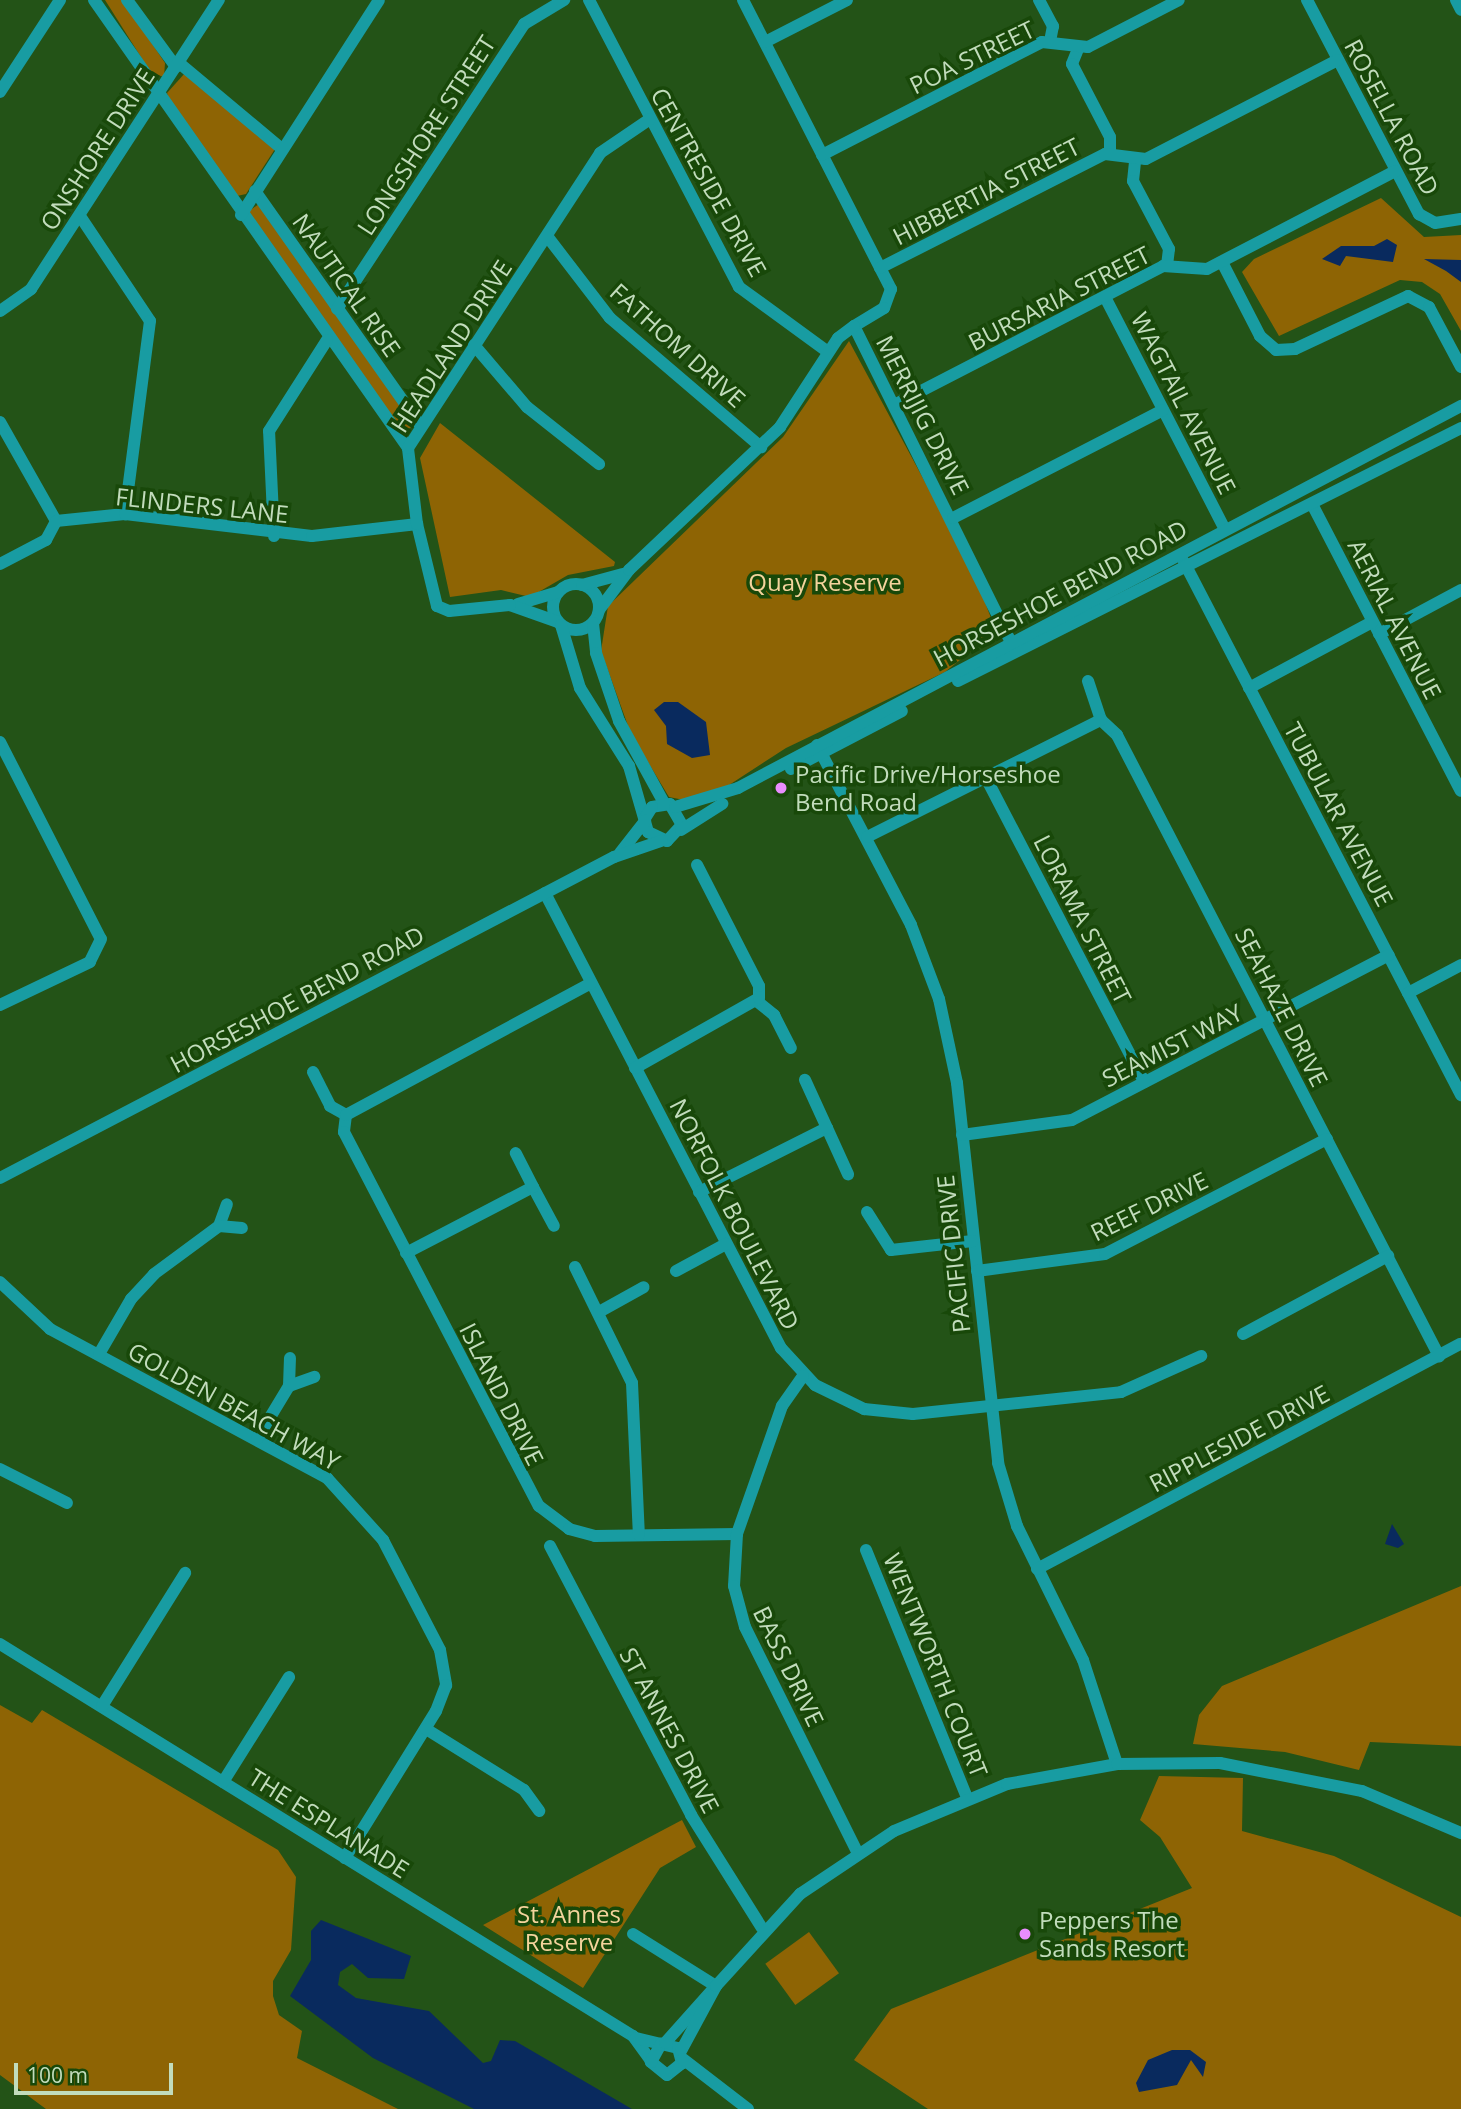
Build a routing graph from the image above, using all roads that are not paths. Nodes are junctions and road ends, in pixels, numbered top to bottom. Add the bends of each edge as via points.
1 (60, 0) edge
2 (94, 0) edge
3 (127, 0) edge
4 (219, 0) edge
5 (379, 0) edge
6 (564, 0) edge
7 (589, 0) edge
8 (743, 0) edge
9 (847, 0) edge
10 (1040, 0) edge
11 (1179, 0) edge
12 (1307, 0) edge
13 (1456, 0) edge
14 (1461, 10) edge
15 (765, 41) junction
16 (1050, 41) junction
17 (1078, 49) junction
18 (1338, 60) junction
19 (177, 64) junction
20 (0, 92) edge
21 (157, 97) junction
22 (649, 119) junction
23 (282, 149) junction
24 (1110, 154) junction
25 (822, 155) junction
26 (1135, 162) junction
27 (1395, 171) junction
28 (255, 191) junction
29 (241, 215) junction
30 (80, 216) junction
31 (1461, 219) edge
32 (547, 236) junction
33 (1223, 262) junction
34 (1167, 266) junction
35 (880, 268) junction
36 (1105, 297) junction
37 (337, 309) junction
38 (0, 311) edge
39 (854, 326) junction
40 (327, 340) junction
41 (474, 345) junction
42 (828, 352) junction
43 (1461, 367) edge
44 (894, 405) junction
45 (1163, 410) junction
46 (1459, 411) edge
47 (0, 422) edge
48 (421, 426) junction
49 (1461, 428) edge
50 (761, 447) junction
51 (408, 448) junction
52 (600, 464) dead end
53 (1312, 504) junction
54 (125, 514) junction
55 (953, 518) junction
56 (56, 521) junction
57 (417, 524) junction
58 (1225, 529) junction
59 (274, 536) junction
60 (1180, 552) junction
61 (0, 564) edge
62 (1187, 569) junction
63 (629, 570) junction
64 (582, 585) junction
65 (1461, 590) edge
66 (558, 592) junction
67 (510, 605) junction
68 (599, 610) junction
69 (593, 623) junction
70 (559, 624) junction
71 (1376, 628) junction
72 (1013, 646) junction
73 (1088, 681) dead end
74 (1249, 688) junction
75 (1101, 720) junction
76 (0, 742) edge
77 (819, 749) junction
78 (985, 776) junction
79 (1461, 791) edge
80 (670, 805) junction
81 (645, 819) junction
82 (681, 830) junction
83 (867, 837) junction
84 (661, 841) junction
85 (614, 858) junction
86 (697, 865) dead end
87 (545, 893) junction
88 (1389, 955) junction
89 (1461, 965) edge
90 (591, 984) junction
91 (1408, 993) junction
92 (758, 1002) junction
93 (0, 1005) edge
94 (1266, 1020) junction
95 (791, 1048) dead end
96 (635, 1068) junction
97 (313, 1072) dead end
98 (805, 1080) dead end
99 (1144, 1082) junction
100 (1461, 1095) edge
101 (346, 1115) junction
102 (827, 1128) junction
103 (962, 1135) junction
104 (1327, 1139) junction
105 (516, 1153) dead end
106 (848, 1174) dead end
107 (0, 1178) edge
108 (533, 1186) junction
109 (699, 1192) junction
110 (227, 1204) dead end
111 (867, 1212) dead end
112 (219, 1226) junction
113 (554, 1226) dead end
114 (242, 1228) dead end
115 (973, 1241) junction
116 (726, 1244) junction
117 (406, 1253) junction
118 (1388, 1256) junction
119 (575, 1267) dead end
120 (676, 1271) dead end
121 (977, 1271) junction
122 (0, 1282) edge
123 (645, 1287) dead end
124 (599, 1312) junction
125 (1243, 1334) dead end
126 (1461, 1344) edge
127 (99, 1354) junction
128 (1201, 1356) dead end
129 (1440, 1356) junction
130 (290, 1358) dead end
131 (803, 1376) junction
132 (314, 1377) dead end
133 (289, 1386) junction
134 (989, 1407) junction
135 (257, 1439) junction
136 (0, 1469) edge
137 (67, 1503) dead end
138 (737, 1534) junction
139 (639, 1535) junction
140 (550, 1546) dead end
141 (866, 1550) dead end
142 (1037, 1569) junction
143 (185, 1573) dead end
144 (0, 1644) edge
145 (289, 1677) dead end
146 (102, 1706) junction
147 (426, 1729) junction
148 (1117, 1763) junction
149 (223, 1782) junction
150 (967, 1797) junction
151 (539, 1811) dead end
152 (1461, 1833) edge
153 (857, 1852) junction
154 (345, 1858) junction
155 (762, 1928) junction
156 (633, 1934) dead end
157 (716, 1986) junction
158 (635, 2038) junction
159 (663, 2043) junction
160 (682, 2055) junction
161 (650, 2059) junction
162 (672, 2073) junction
163 (706, 2082) junction
164 (748, 2109) edge

1 - 20 street
2 - 21 street, NAUTICAL RISE
3 - 19 street
4 - 19 street, ONSHORE DRIVE
5 - 23 street
6 - 37 street, LONGSHORE STREET via 518,33
7 - 22 street, CENTRESIDE DRIVE
8 - 15 street, MERRIJIG DRIVE
9 - 15 street
10 - 16 street via 1053,26
11 - 17 street
12 - 18 street, ROSELLA ROAD
13 - 14 street
15 - 25 street, MERRIJIG DRIVE
16 - 17 street, POA STREET
16 - 25 street, POA STREET
17 - 24 street via 1072,64 1110,137
18 - 26 street
18 - 27 street, ROSELLA ROAD
19 - 21 street, ONSHORE DRIVE
19 - 23 street
21 - 29 street, NAUTICAL RISE
21 - 30 street, ONSHORE DRIVE
22 - 32 street, HEADLAND DRIVE via 605,145
22 - 42 street, CENTRESIDE DRIVE via 739,287
23 - 28 street
24 - 26 street, HIBBERTIA STREET
24 - 35 street, HIBBERTIA STREET
25 - 35 street, MERRIJIG DRIVE
26 - 34 street via 1132,181 1169,249
27 - 31 street, ROSELLA ROAD via 1426,220
27 - 33 street, BURSARIA STREET
28 - 29 street
28 - 37 street, NAUTICAL RISE
29 - 40 street, NAUTICAL RISE
30 - 38 street, ONSHORE DRIVE via 31,289
30 - 54 street via 149,321
32 - 41 street, HEADLAND DRIVE
32 - 50 street, FATHOM DRIVE via 610,318
33 - 34 street, BURSARIA STREET via 1197,272
33 - 43 street via 1261,337 1276,350 1295,349 1408,296 1429,307
34 - 36 street, BURSARIA STREET
35 - 39 street, MERRIJIG DRIVE via 891,289 889,303
36 - 44 street, BURSARIA STREET
36 - 45 street, WAGTAIL AVENUE
37 - 48 street, NAUTICAL RISE
39 - 42 street
39 - 44 street, MERRIJIG DRIVE
40 - 51 street, NAUTICAL RISE
40 - 59 street via 269,431
41 - 48 street, HEADLAND DRIVE
41 - 52 street via 527,407
42 - 50 street
44 - 55 street, MERRIJIG DRIVE
45 - 55 street
45 - 58 street, WAGTAIL AVENUE
46 - 58 street, HORSESHOE BEND ROAD
47 - 56 street
48 - 51 street, HEADLAND DRIVE
49 - 53 street, HORSESHOE BEND ROAD
50 - 63 street
51 - 57 street, HEADLAND DRIVE
53 - 62 street, HORSESHOE BEND ROAD
53 - 71 street, AERIAL AVENUE
54 - 56 street, FLINDERS LANE
54 - 59 street, FLINDERS LANE
55 - 72 street, MERRIJIG DRIVE
56 - 61 street via 46,540
57 - 59 street, FLINDERS LANE
57 - 67 street, HEADLAND DRIVE via 437,606 449,611
58 - 60 street, HORSESHOE BEND ROAD
60 - 62 street, TUBULAR AVENUE
60 - 72 street, HORSESHOE BEND ROAD
62 - 72 street, HORSESHOE BEND ROAD
62 - 74 street, TUBULAR AVENUE
63 - 64 street
63 - 68 street
64 - 66 street
64 - 68 street via 597,597
65 - 71 street
66 - 67 street, HEADLAND DRIVE
66 - 70 street via 553,604
67 - 70 street, HEADLAND DRIVE
68 - 69 street
69 - 70 street via 574,631
69 - 80 street via 596,653 619,721
70 - 81 street via 575,676 623,753
71 - 74 street
71 - 79 street, AERIAL AVENUE
72 - 77 street, HORSESHOE BEND ROAD
73 - 75 street, SEAHAZE DRIVE
74 - 88 street, TUBULAR AVENUE
75 - 78 street
75 - 94 street, SEAHAZE DRIVE via 1117,735
76 - 93 street via 102,939 90,962
77 - 80 street, HORSESHOE BEND ROAD via 724,796
77 - 82 street, HORSESHOE BEND ROAD
77 - 83 street, PACIFIC DRIVE
78 - 83 street
78 - 99 street, LORAMA STREET
80 - 81 street, HORSESHOE BEND ROAD
80 - 82 street
81 - 84 street
81 - 85 street, HORSESHOE BEND ROAD
82 - 84 street, HORSESHOE BEND ROAD
83 - 103 street, PACIFIC DRIVE via 939,999
84 - 85 street, HORSESHOE BEND ROAD
85 - 87 street, HORSESHOE BEND ROAD
86 - 92 street via 760,986
87 - 90 street, NORFOLK BOULEVARD
87 - 107 street, HORSESHOE BEND ROAD
88 - 91 street, TUBULAR AVENUE
88 - 94 street, SEAMIST WAY
89 - 91 street
90 - 96 street, NORFOLK BOULEVARD
90 - 101 street
91 - 100 street, TUBULAR AVENUE
92 - 95 street via 774,1015
92 - 96 street
94 - 99 street, SEAMIST WAY
94 - 104 street, SEAHAZE DRIVE
96 - 109 street, NORFOLK BOULEVARD
97 - 101 street via 330,1106
98 - 102 street
99 - 103 street, SEAMIST WAY via 1059,1125
101 - 117 street, ISLAND DRIVE via 344,1132
102 - 106 street
102 - 109 street
103 - 115 street, PACIFIC DRIVE
104 - 118 street, SEAHAZE DRIVE
104 - 121 street, REEF DRIVE via 1105,1254
105 - 108 street
108 - 113 street
108 - 117 street
109 - 116 street, NORFOLK BOULEVARD
110 - 112 street
111 - 115 street via 891,1250
112 - 114 street
112 - 127 street via 141,1287
115 - 121 street, PACIFIC DRIVE
116 - 120 street
116 - 131 street, NORFOLK BOULEVARD via 781,1348
117 - 139 street, ISLAND DRIVE via 539,1506 582,1534
118 - 125 street
118 - 129 street, SEAHAZE DRIVE
119 - 124 street
121 - 134 street, PACIFIC DRIVE
122 - 127 street, GOLDEN BEACH WAY via 32,1316
123 - 124 street
124 - 139 street via 635,1397
126 - 129 street, RIPPLESIDE DRIVE
127 - 135 street, GOLDEN BEACH WAY
128 - 134 street, NORFOLK BOULEVARD via 1136,1389
129 - 142 street, RIPPLESIDE DRIVE
130 - 133 street
131 - 134 street, NORFOLK BOULEVARD via 835,1398 880,1413
131 - 138 street, BASS DRIVE via 782,1406
132 - 133 street
133 - 135 street
134 - 142 street, PACIFIC DRIVE via 1005,1493
135 - 147 street, GOLDEN BEACH WAY via 327,1478 383,1540 444,1663 443,1695
136 - 137 street
138 - 139 street, ISLAND DRIVE
138 - 153 street, BASS DRIVE via 733,1568 740,1615
140 - 155 street, ST ANNES DRIVE via 691,1815
141 - 150 street, WENTWORTH COURT
142 - 148 street, PACIFIC DRIVE via 1083,1660
143 - 146 street
144 - 146 street, THE ESPLANADE
145 - 149 street
146 - 149 street, THE ESPLANADE
147 - 151 street via 524,1790
147 - 154 street, GOLDEN BEACH WAY
148 - 150 street
148 - 152 street via 1220,1763 1292,1774 1389,1801
149 - 154 street, THE ESPLANADE
150 - 153 street
153 - 155 street
154 - 158 street, THE ESPLANADE
155 - 157 street
156 - 157 street
157 - 159 street
157 - 160 street
158 - 159 street, THE ESPLANADE
158 - 161 street, THE ESPLANADE
159 - 160 street, THE ESPLANADE
159 - 161 street
160 - 162 street
160 - 163 street, THE ESPLANADE
161 - 162 street, THE ESPLANADE via 657,2072
162 - 163 street, THE ESPLANADE
163 - 164 street, THE ESPLANADE

